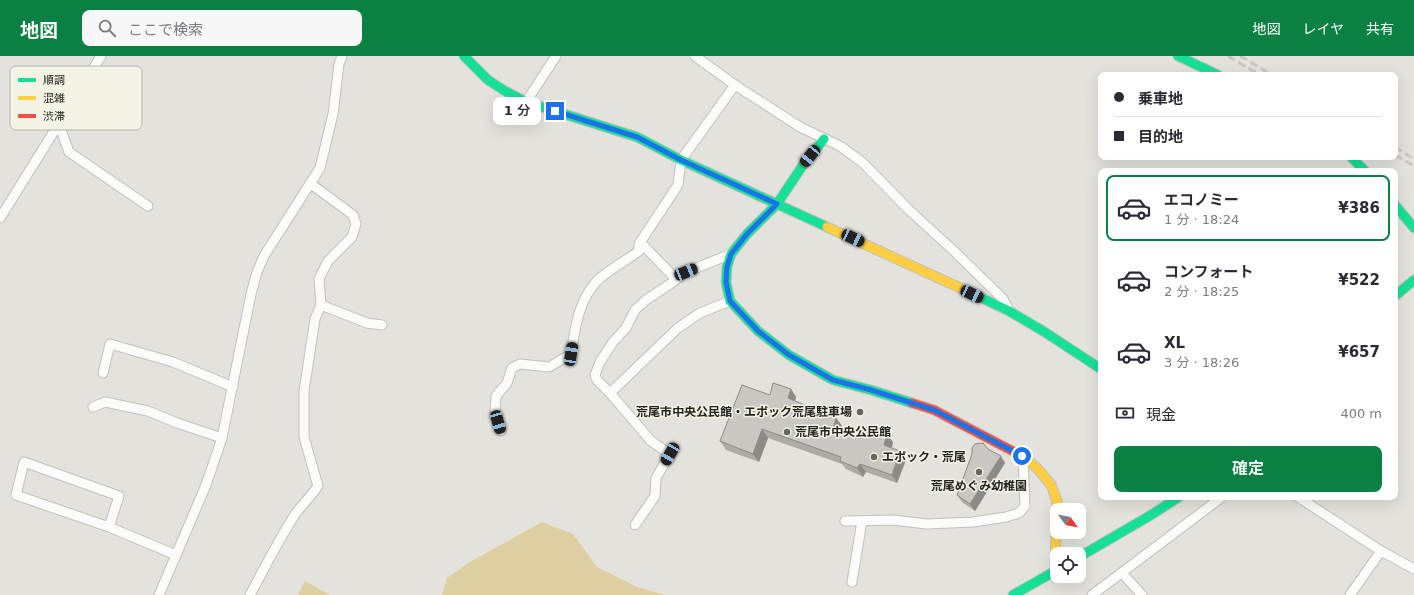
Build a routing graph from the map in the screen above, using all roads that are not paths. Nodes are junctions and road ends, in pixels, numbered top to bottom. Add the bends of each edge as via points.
1 (101, 56) edge
2 (342, 56) edge
3 (464, 56) edge
4 (556, 56) edge
5 (695, 56) edge
6 (1178, 56) edge
7 (95, 66) edge
8 (1212, 72) edge
9 (735, 85) junction
10 (526, 102) junction
11 (56, 130) edge
12 (61, 130) edge
13 (824, 139) junction
14 (681, 160) junction
15 (1354, 160) edge
16 (1362, 168) edge
17 (311, 184) junction
18 (777, 204) junction
19 (148, 206) dead end
20 (1398, 209) edge
21 (0, 218) edge
22 (1414, 228) edge
23 (640, 242) junction
24 (731, 254) junction
25 (676, 279) junction
26 (1414, 280) edge
27 (1398, 293) edge
28 (730, 301) junction
29 (321, 305) junction
30 (1010, 312) junction
31 (382, 325) dead end
32 (1098, 367) edge
33 (103, 373) dead end
34 (233, 387) junction
35 (610, 393) junction
36 (93, 407) dead end
37 (501, 431) dead end
38 (222, 438) junction
39 (1022, 456) junction
40 (1175, 500) edge
41 (1218, 500) edge
42 (1303, 500) edge
43 (845, 521) dead end
44 (862, 521) junction
45 (635, 525) dead end
46 (109, 527) junction
47 (1056, 547) edge
48 (1381, 551) junction
49 (1086, 553) edge
50 (176, 555) junction
51 (1414, 569) edge
52 (1122, 573) junction
53 (1050, 574) edge
54 (852, 582) dead end
55 (1355, 593) edge
56 (159, 595) edge
57 (250, 595) edge
58 (1013, 595) edge
59 (1092, 595) edge
60 (1142, 595) edge

1 - 7 street
2 - 17 street via 327,144 320,168
3 - 10 main road via 488,80
4 - 10 street
5 - 9 street
6 - 8 main road
9 - 13 street via 800,127
9 - 14 street
10 - 14 main road via 637,137
11 - 21 street
12 - 19 street via 70,152
13 - 18 main road
13 - 30 street via 840,146 867,167 1003,299
14 - 18 main road
14 - 23 street via 678,186
15 - 16 main road
17 - 29 street via 353,215 356,224 352,237 328,261 319,278
17 - 34 street via 256,272
18 - 24 main road
18 - 30 main road
20 - 22 main road
23 - 25 street
23 - 37 street via 639,251 597,281 588,292 576,321 571,354 549,367 520,364 512,368 507,383 496,396 495,412
24 - 25 street via 686,272
24 - 28 main road via 726,282
25 - 35 street via 635,310 626,328 600,362 595,375
26 - 27 main road
28 - 35 street via 700,313 678,328
28 - 39 main road via 758,331 789,355 833,380 934,410
29 - 31 street via 367,323
29 - 57 street via 314,319 304,391 304,437 318,486 297,512
30 - 32 main road
33 - 34 street via 110,344 173,362
34 - 38 street
35 - 45 street via 651,441 670,454 656,478 655,496
36 - 38 street via 105,402 148,411
38 - 50 street via 206,485
39 - 44 street via 1025,506 1019,513 973,522 927,524 893,520
39 - 47 main road via 1038,468 1051,485 1057,501
40 - 49 main road
41 - 52 street
42 - 48 street
43 - 44 street
44 - 54 street
46 - 46 street via 16,496 24,462 119,496
46 - 50 street
48 - 51 street
48 - 55 street
50 - 56 street
52 - 59 street
52 - 60 street
53 - 58 main road

